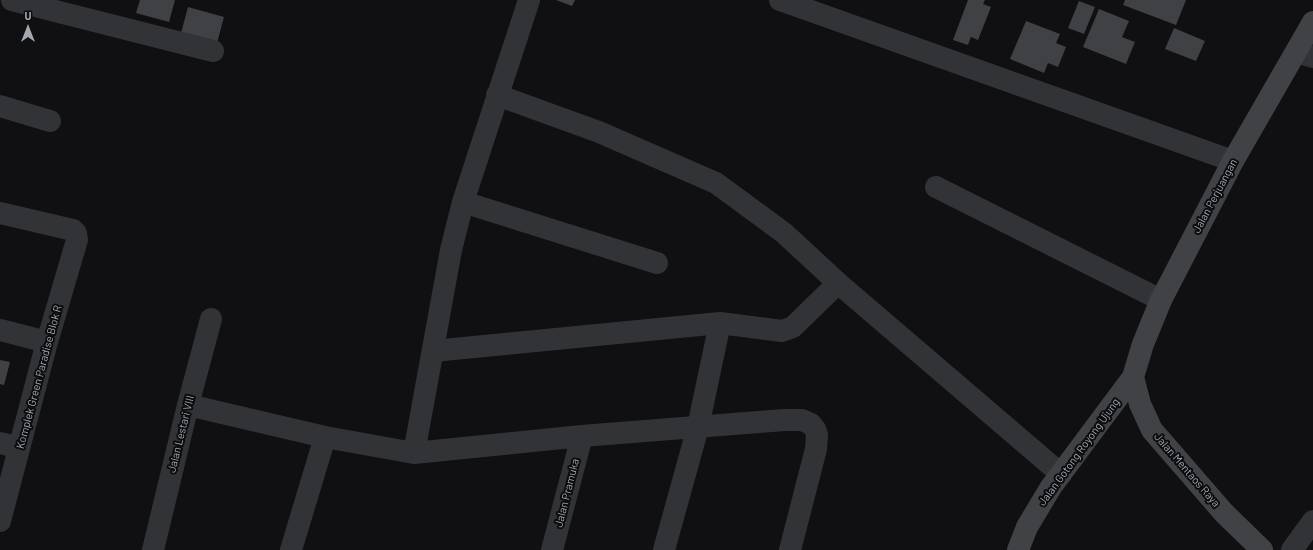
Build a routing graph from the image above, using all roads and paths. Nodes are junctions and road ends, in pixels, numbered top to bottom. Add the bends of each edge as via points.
1 (12, 0) edge
2 (529, 0) edge
3 (780, 0) edge
4 (1313, 22) edge
5 (213, 51) dead end
6 (1304, 55) edge
7 (497, 95) junction
8 (0, 106) edge
9 (50, 121) dead end
10 (1233, 161) junction
11 (936, 187) dead end
12 (463, 202) junction
13 (0, 213) edge
14 (657, 263) dead end
15 (838, 283) junction
16 (1161, 300) junction
17 (211, 319) dead end
18 (720, 323) junction
19 (0, 330) edge
20 (47, 342) junction
21 (432, 350) junction
22 (1133, 377) junction
23 (188, 406) junction
24 (698, 427) junction
25 (582, 436) junction
26 (325, 437) junction
27 (10, 446) edge
28 (414, 453) junction
29 (1061, 474) junction
30 (0, 521) edge
31 (1313, 521) edge
32 (153, 550) edge
33 (291, 550) edge
34 (552, 550) edge
35 (664, 550) edge
36 (790, 550) edge
37 (1018, 550) edge
38 (1262, 550) edge
39 (1292, 550) edge

1 - 5 street
2 - 7 street
3 - 10 street
4 - 6 main road, Jalan Perjuangan
6 - 10 main road, Jalan Perjuangan
7 - 12 street
7 - 15 street via 599,132 716,184 784,233
8 - 9 street
10 - 16 main road, Jalan Perjuangan
11 - 16 street
12 - 14 street
12 - 21 street
13 - 20 street, Komplek Green Paradise Blok R via 73,230 76,233 77,240
15 - 18 street via 793,327 782,331
15 - 29 street
16 - 22 main road, Jalan Perjuangan
17 - 23 street, Jalan Lestari VIII
18 - 21 street
18 - 24 street
19 - 20 street
20 - 27 street, Komplek Green Paradise Blok R
21 - 28 street
22 - 29 main road, Jalan Gotong Royong Ujung
22 - 38 main road, Jalan Mentaos Raya via 1140,404 1152,430 1224,513
23 - 26 street
23 - 32 street, Jalan Lestari VIII
24 - 25 street
24 - 35 street
24 - 36 street via 802,420 815,429 816,449
25 - 28 street
25 - 34 street, Jalan Pramuka
26 - 28 street
26 - 33 street
27 - 30 street, Komplek Green Paradise Blok R
29 - 37 main road, Jalan Gotong Royong Ujung via 1026,527
31 - 39 street

